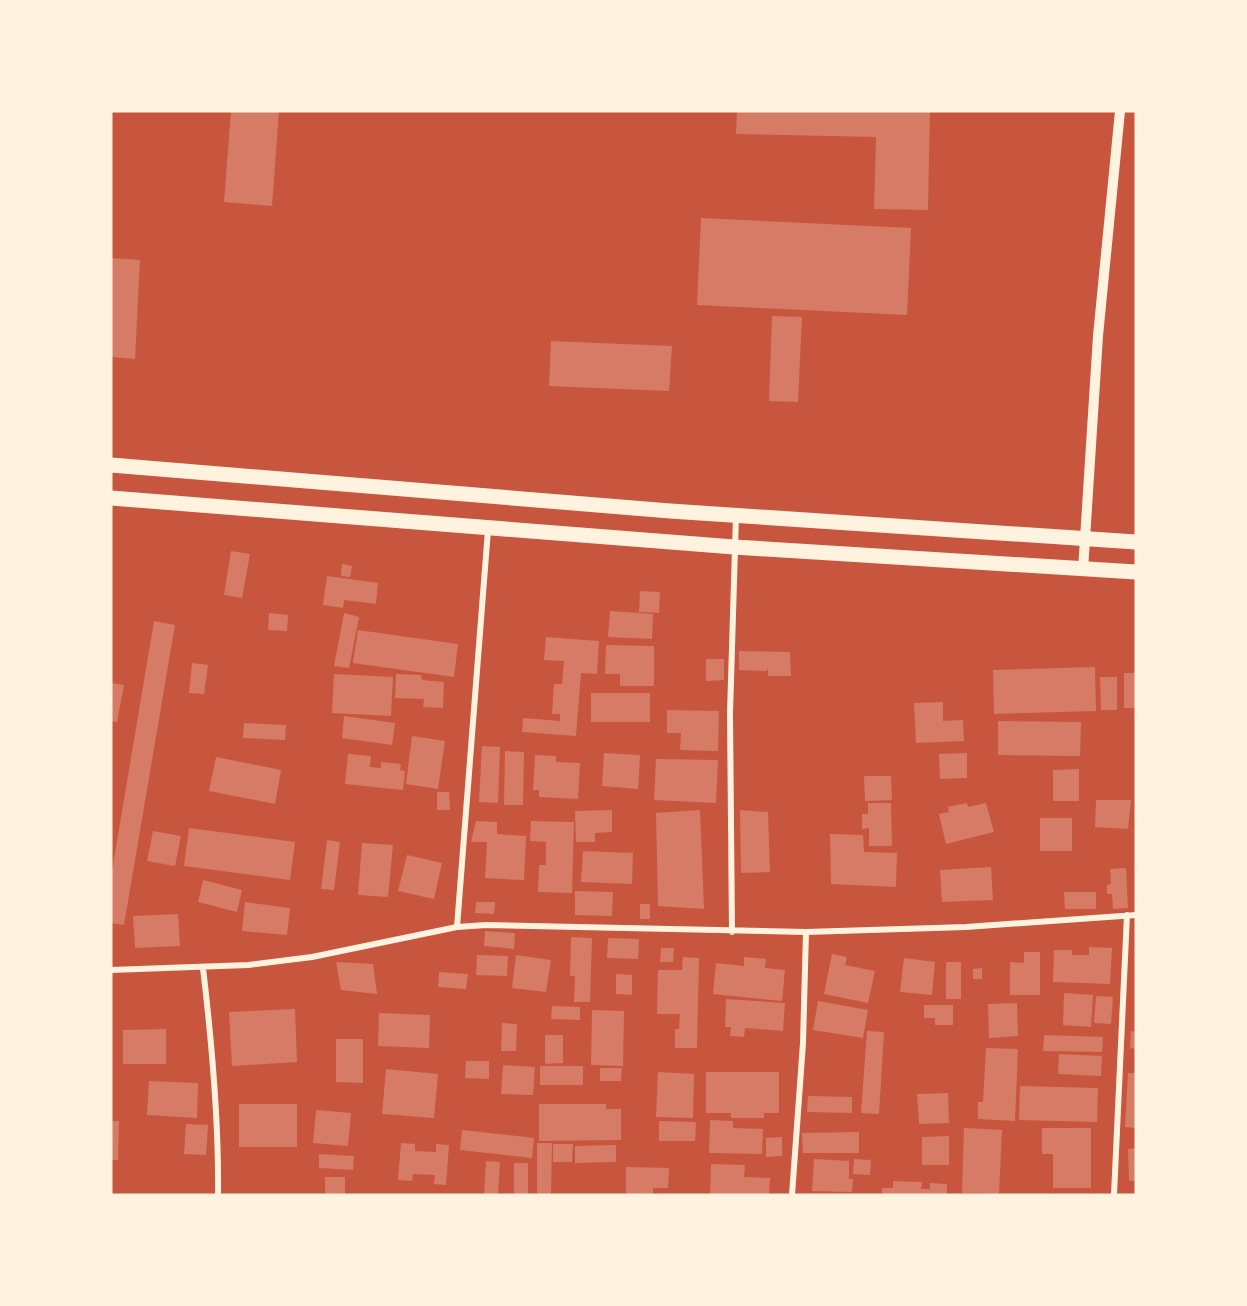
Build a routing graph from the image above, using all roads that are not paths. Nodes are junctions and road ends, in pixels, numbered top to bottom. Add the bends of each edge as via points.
1 (1120, 111) edge
2 (111, 465) edge
3 (111, 498) edge
4 (736, 515) junction
5 (488, 527) junction
6 (1084, 540) junction
7 (1136, 542) edge
8 (734, 547) junction
9 (1083, 570) junction
10 (1136, 572) edge
11 (1127, 915) junction
12 (1136, 915) edge
13 (457, 927) junction
14 (732, 932) junction
15 (806, 932) junction
16 (203, 968) junction
17 (111, 970) edge
18 (218, 1195) edge
19 (792, 1195) edge
20 (1114, 1195) edge

1 - 6 street via 1102,289
2 - 4 main road
3 - 5 main road
4 - 6 main road
4 - 8 street
5 - 8 main road
5 - 13 street
6 - 7 main road
6 - 9 street
8 - 9 main road
8 - 14 street via 730,713
9 - 10 main road
11 - 12 street
11 - 15 street via 966,927
11 - 20 street
13 - 14 street
13 - 16 street via 312,957
14 - 15 street
15 - 19 street
16 - 17 street
16 - 18 street via 219,1144

